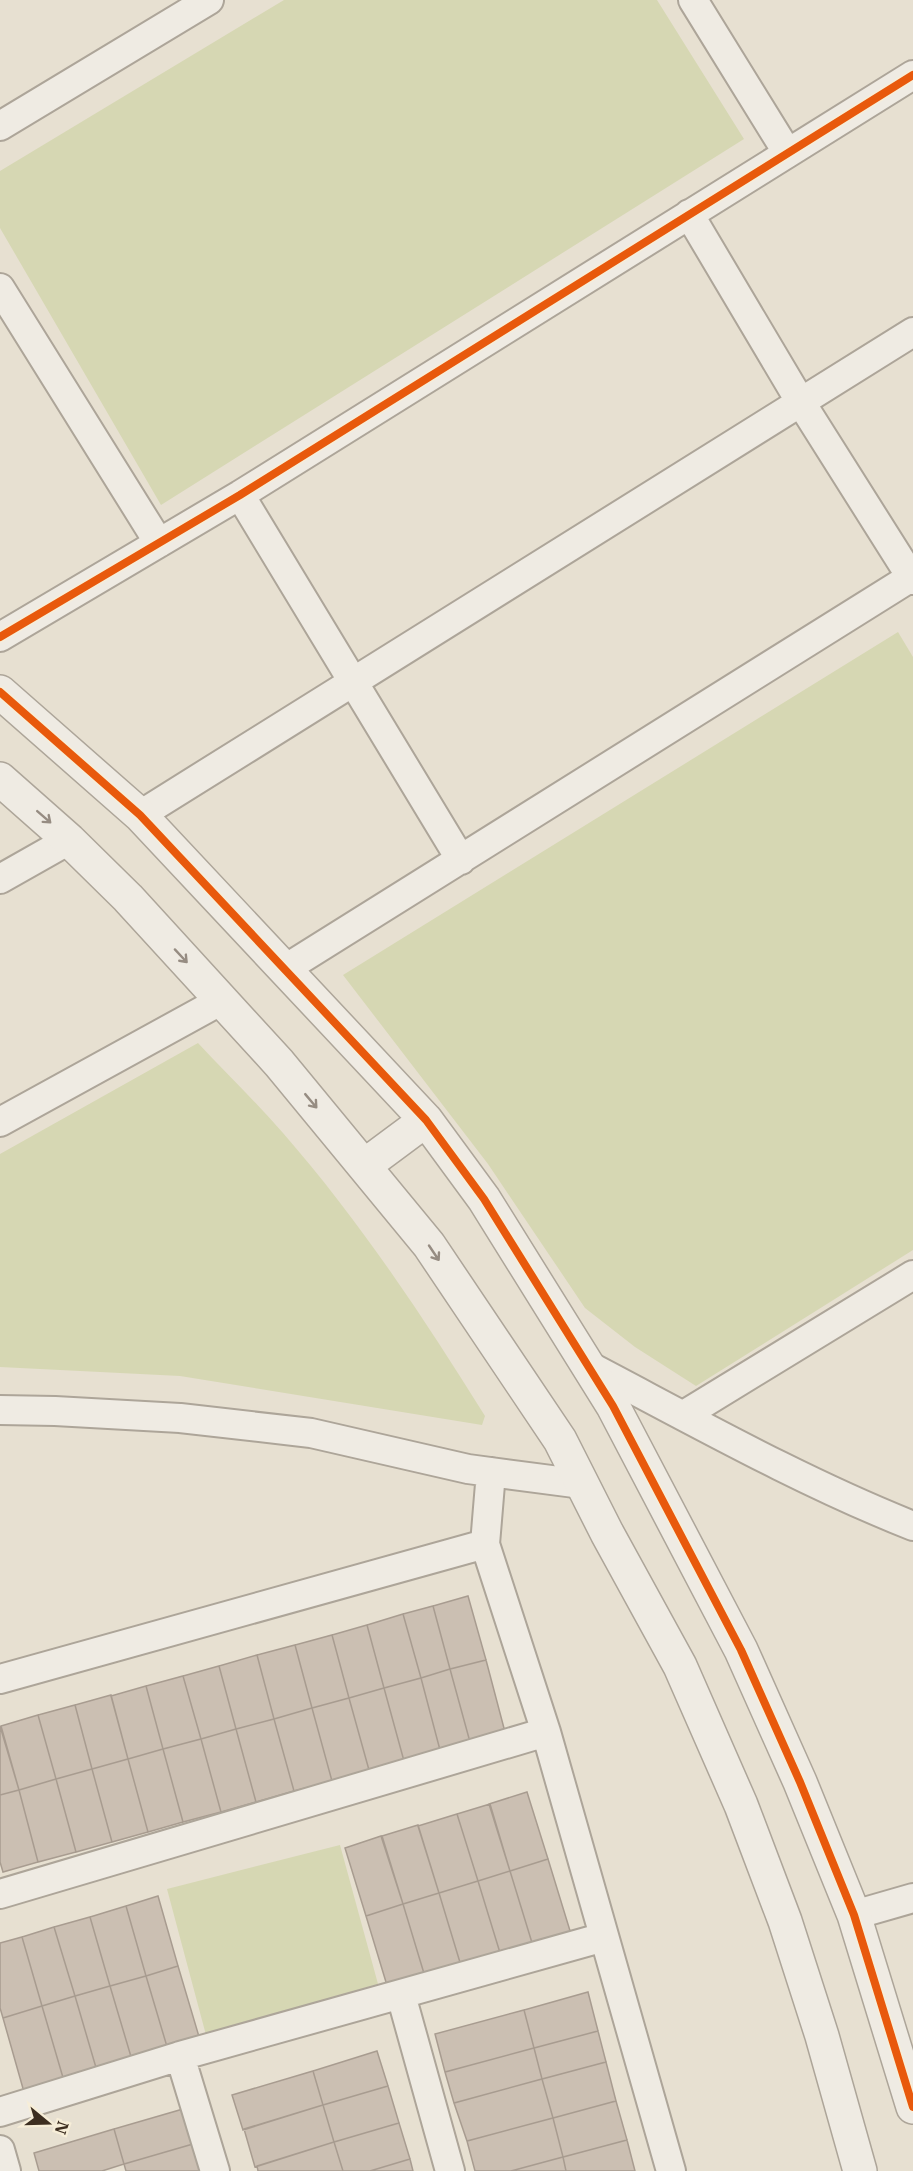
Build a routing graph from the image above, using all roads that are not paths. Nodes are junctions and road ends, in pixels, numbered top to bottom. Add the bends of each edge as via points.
1 (209, 0) edge
2 (693, 0) edge
3 (913, 75) edge
4 (0, 126) edge
5 (787, 152) junction
6 (689, 214) junction
7 (0, 288) edge
8 (913, 332) edge
9 (800, 401) junction
10 (240, 495) junction
11 (159, 543) junction
12 (912, 578) edge
13 (0, 637) edge
14 (354, 680) junction
15 (0, 692) edge
16 (0, 779) edge
17 (140, 815) junction
18 (69, 840) junction
19 (461, 860) junction
20 (0, 879) edge
21 (285, 969) junction
22 (222, 1000) junction
23 (426, 1120) junction
24 (0, 1122) edge
25 (364, 1166) junction
26 (913, 1275) edge
27 (587, 1365) junction
28 (0, 1410) edge
29 (684, 1415) junction
30 (491, 1472) junction
31 (582, 1484) junction
32 (912, 1524) edge
33 (485, 1544) junction
34 (0, 1679) edge
35 (546, 1732) junction
36 (0, 1894) edge
37 (913, 1898) edge
38 (854, 1915) junction
39 (604, 1937) junction
40 (400, 1995) junction
41 (180, 2056) junction
42 (913, 2107) edge
43 (0, 2112) edge
44 (0, 2150) edge
45 (6, 2171) edge
46 (215, 2171) edge
47 (450, 2171) edge
48 (671, 2171) edge
49 (860, 2171) edge

1 - 4 street
2 - 5 street
3 - 5 street
5 - 6 street
6 - 9 street
6 - 10 street
7 - 11 street
8 - 9 street
9 - 12 street
9 - 14 street
10 - 11 street
10 - 14 street
11 - 13 street
12 - 19 street
14 - 17 street
14 - 19 street
15 - 17 street
16 -> 18 street
17 - 21 street
18 - 20 street
18 -> 22 street
19 - 21 street
21 - 23 street
22 - 24 street
22 -> 25 street
23 - 25 street
23 - 27 street via 484,1199
25 -> 31 street via 429,1245 560,1440
26 - 29 street
27 - 29 street
27 - 38 street via 613,1406 741,1650
28 - 30 street via 180,1418 311,1433
29 - 32 street via 796,1474
30 - 31 street
30 - 33 street
31 - 49 street via 680,1666 741,1805 788,1931
33 - 34 street
33 - 35 street
35 - 36 street
35 - 39 street
37 - 38 street
38 - 42 street
39 - 40 street
39 - 48 street
40 - 41 street
40 - 47 street
41 - 43 street
41 - 46 street
44 - 45 street

